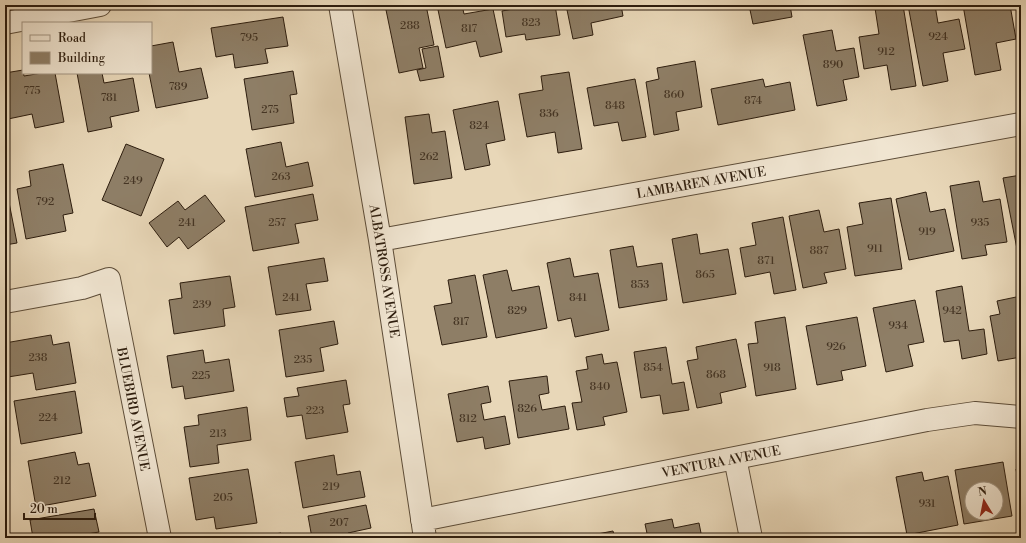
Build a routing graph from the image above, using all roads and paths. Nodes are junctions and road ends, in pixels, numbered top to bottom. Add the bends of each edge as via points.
1 (100, 5) edge
2 (340, 5) edge
3 (69, 8) edge
4 (5, 23) edge
5 (1021, 124) edge
6 (380, 240) junction
7 (5, 302) edge
8 (1021, 417) edge
9 (735, 458) junction
10 (424, 529) edge
11 (160, 538) edge
12 (751, 538) edge

1 - 3 street
2 - 6 street, ALBATROSS AVENUE
3 - 4 street
5 - 6 street, LAMBAREN AVENUE
6 - 10 street, ALBATROSS AVENUE
7 - 11 street, BLUEBIRD AVENUE via 82,288 109,279
8 - 9 street, VENTURA AVENUE via 975,414 927,420
9 - 10 street, VENTURA AVENUE
9 - 12 street

